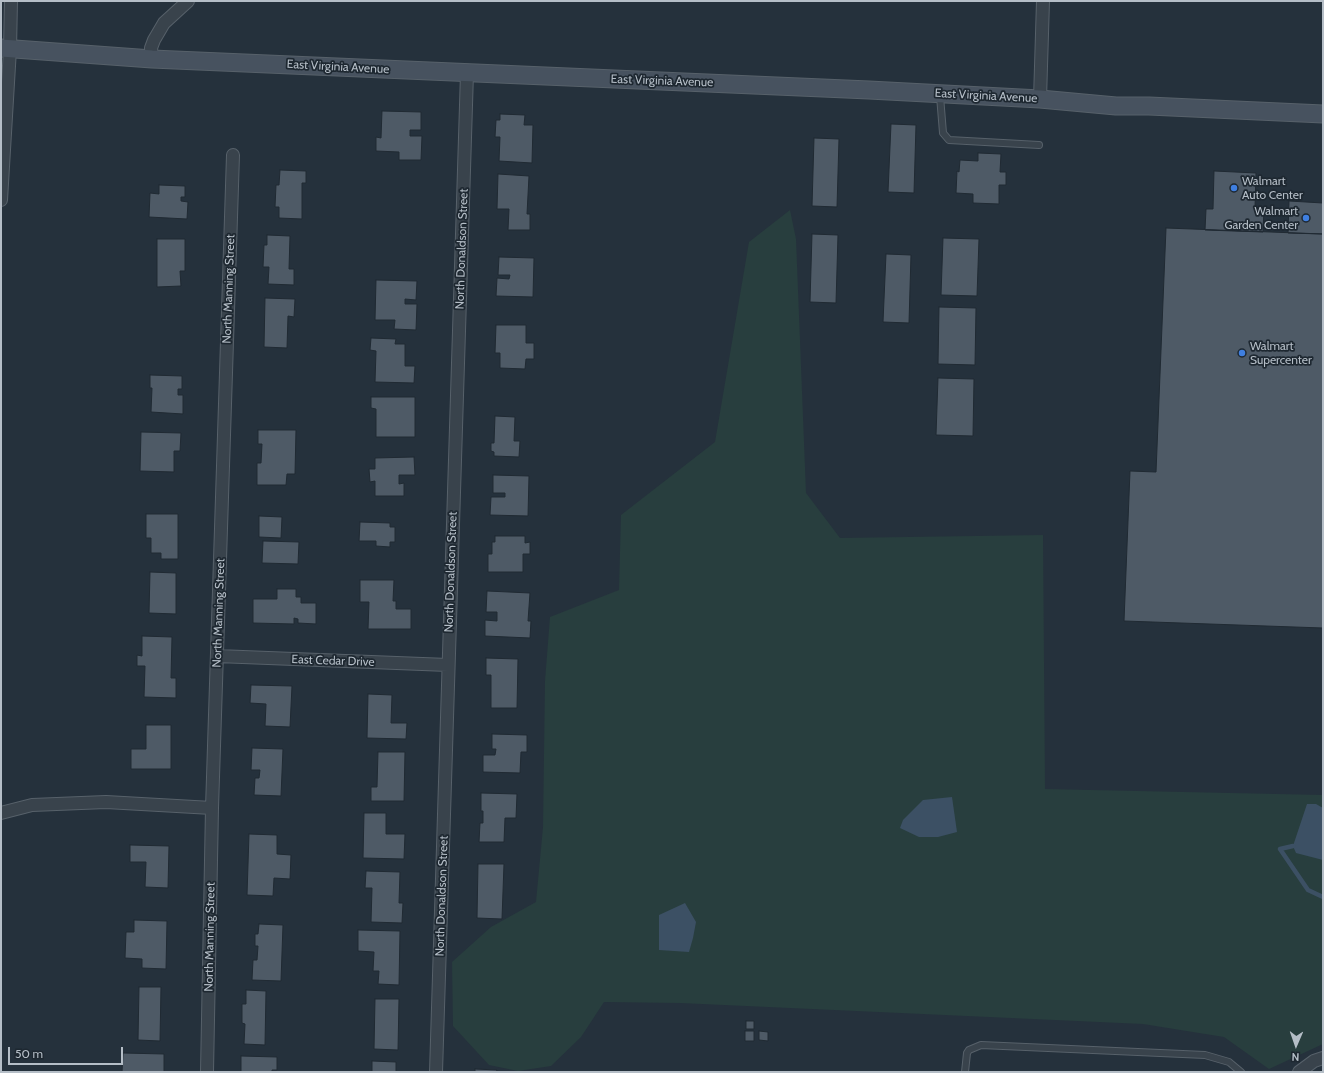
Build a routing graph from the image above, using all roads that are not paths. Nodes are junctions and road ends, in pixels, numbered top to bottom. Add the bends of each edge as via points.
1 (11, 1) edge
2 (188, 1) edge
3 (1043, 1) edge
4 (6, 49) edge
5 (152, 59) junction
6 (467, 73) junction
7 (940, 94) junction
8 (1040, 99) junction
9 (1323, 114) edge
10 (1039, 145) dead end
11 (233, 155) dead end
12 (1, 200) edge
13 (217, 656) junction
14 (448, 665) junction
15 (212, 808) junction
16 (1, 813) edge
17 (1323, 1058) edge
18 (207, 1072) edge
19 (436, 1072) edge
20 (965, 1072) edge
21 (1241, 1072) edge
22 (1299, 1072) edge

1 - 4 street
2 - 5 street via 164,24 154,40
3 - 8 street
4 - 5 street, East Virginia Avenue
4 - 12 street
5 - 6 street, East Virginia Avenue
6 - 7 street, East Virginia Avenue
6 - 14 street, North Donaldson Street
7 - 8 street, East Virginia Avenue
7 - 10 lane via 943,133 949,140
8 - 9 street, East Virginia Avenue via 1116,106
11 - 13 street, North Manning Street
13 - 14 street, East Cedar Drive
13 - 15 street, North Manning Street
14 - 19 street, North Donaldson Street
15 - 16 street via 106,802 32,805
15 - 18 street, North Manning Street
17 - 22 street
20 - 21 lane via 967,1053 975,1046 1205,1055 1229,1062

